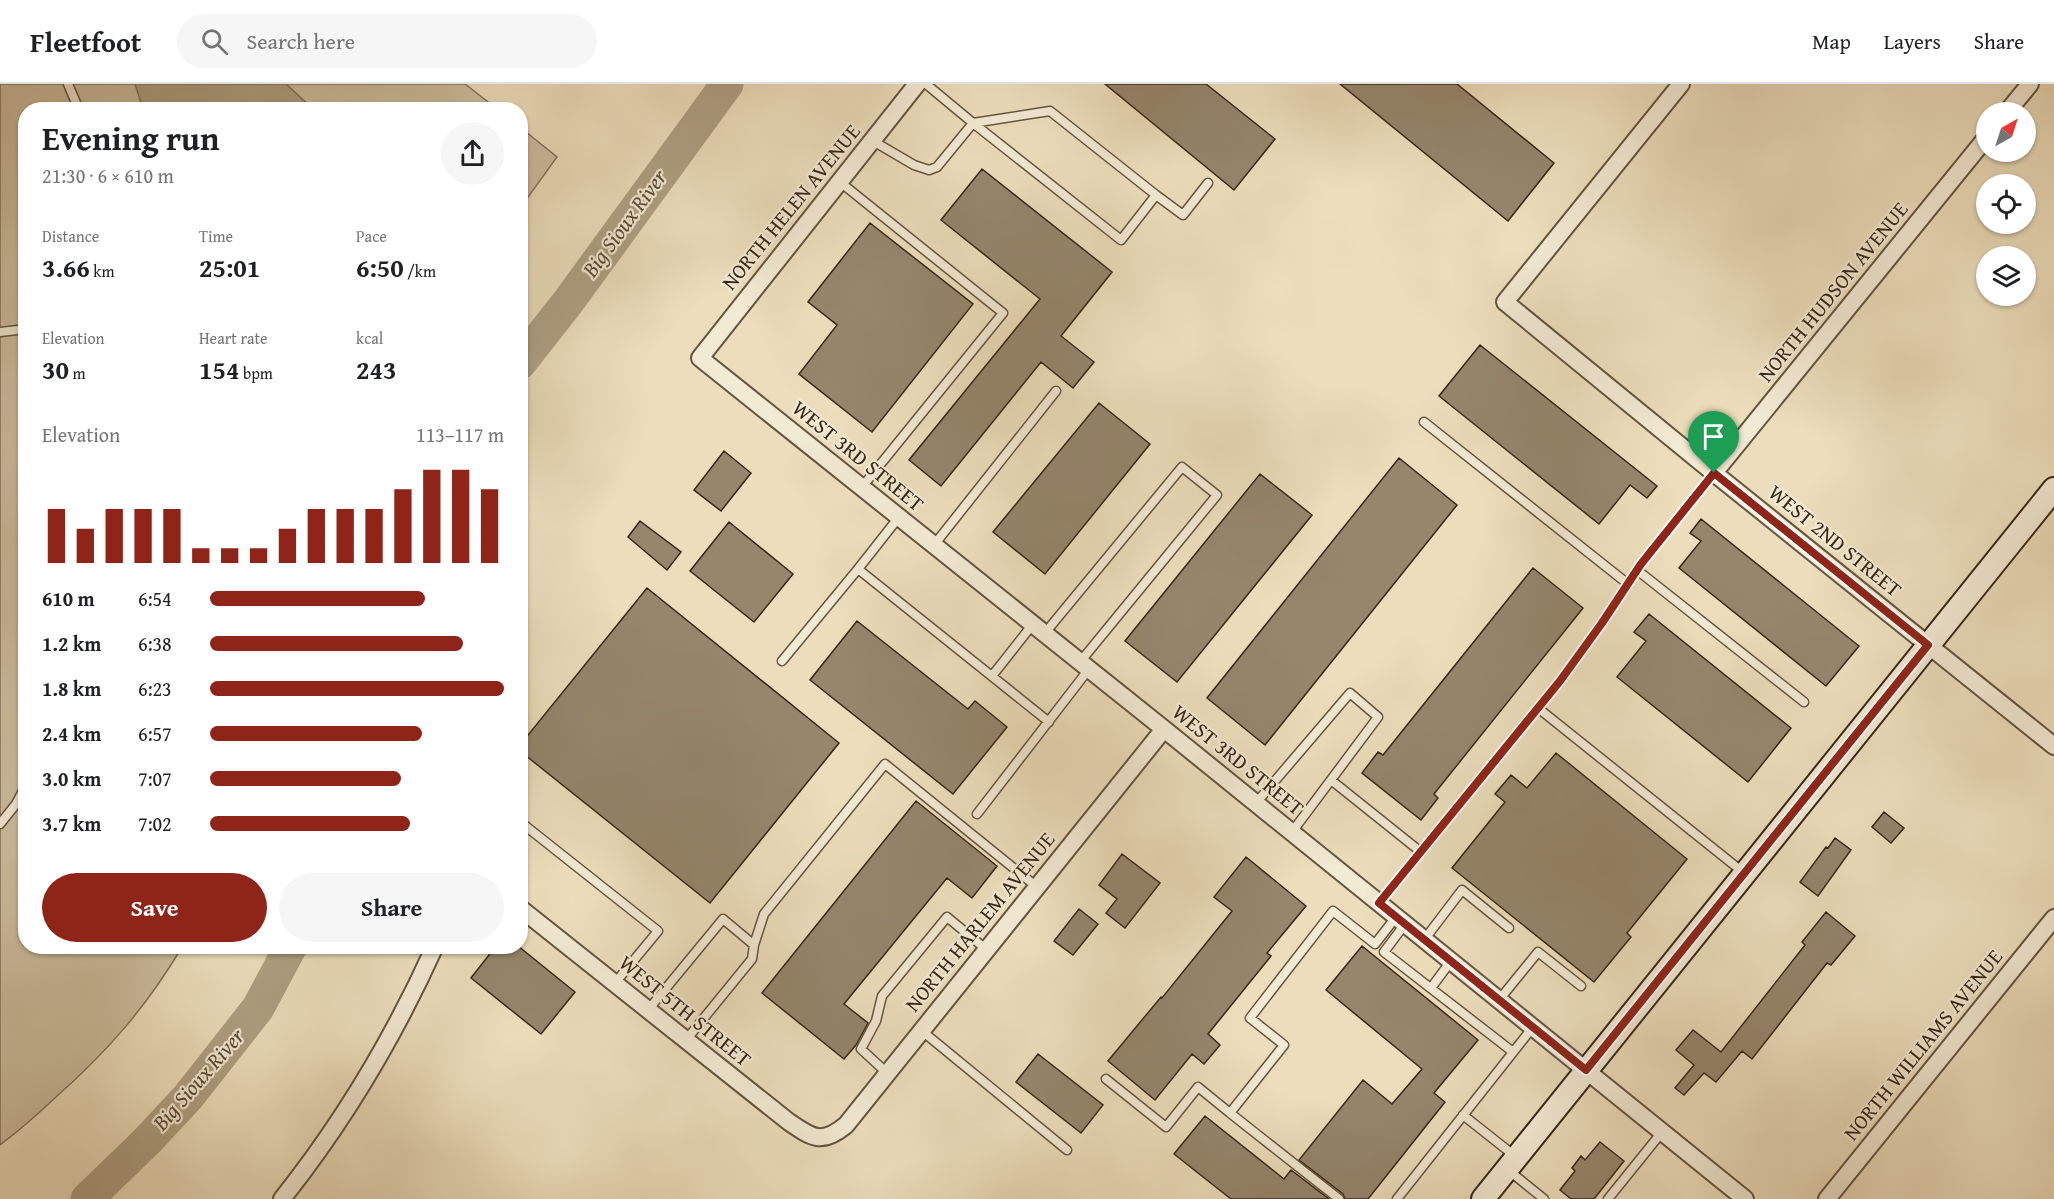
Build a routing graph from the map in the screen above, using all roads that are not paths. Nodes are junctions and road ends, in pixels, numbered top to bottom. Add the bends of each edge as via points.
1 (68, 84) edge
2 (918, 84) edge
3 (926, 84) edge
4 (1681, 84) edge
5 (2030, 84) edge
6 (76, 102) edge
7 (2015, 102) edge
8 (973, 123) junction
9 (873, 141) junction
10 (1976, 150) edge
11 (840, 182) junction
12 (1208, 183) dead end
13 (1156, 195) junction
14 (18, 330) edge
15 (0, 332) edge
16 (700, 358) joint
17 (1056, 391) dead end
18 (1424, 422) dead end
19 (1714, 473) junction
20 (862, 487) junction
21 (2054, 489) edge
22 (899, 517) junction
23 (934, 545) junction
24 (858, 569) junction
25 (1637, 570) junction
26 (1628, 584) junction
27 (1039, 629) junction
28 (1928, 645) junction
29 (782, 661) dead end
30 (1085, 666) junction
31 (992, 676) junction
32 (1804, 702) dead end
33 (1539, 708) junction
34 (1049, 722) junction
35 (1164, 729) junction
36 (2054, 746) edge
37 (1331, 780) junction
38 (18, 800) edge
39 (1256, 803) junction
40 (977, 814) dead end
41 (0, 824) edge
42 (528, 828) edge
43 (1292, 832) junction
44 (1421, 852) junction
45 (1744, 873) junction
46 (1037, 887) junction
47 (1379, 903) junction
48 (528, 914) edge
49 (2054, 918) edge
50 (1400, 920) junction
51 (1509, 928) dead end
52 (1424, 939) junction
53 (754, 945) junction
54 (987, 950) junction
55 (431, 954) edge
56 (1451, 961) junction
57 (615, 983) junction
58 (1581, 986) dead end
59 (1431, 988) junction
60 (1499, 1000) junction
61 (648, 1010) junction
62 (1533, 1027) junction
63 (922, 1031) junction
64 (686, 1040) junction
65 (1513, 1052) junction
66 (1586, 1070) junction
67 (887, 1073) junction
68 (1106, 1079) dead end
69 (1230, 1113) junction
70 (1462, 1115) junction
71 (1662, 1132) junction
72 (827, 1138) joint
73 (1067, 1149) dead end
74 (1511, 1163) junction
75 (282, 1199) edge
76 (1339, 1199) edge
77 (1397, 1199) edge
78 (1483, 1199) edge
79 (1544, 1199) edge
80 (1608, 1199) edge
81 (1745, 1199) edge
82 (1827, 1199) edge

1 - 6 lane
2 - 9 street, NORTH HELEN AVENUE
3 - 8 lane
4 - 19 street, WEST 2ND STREET via 1505,302
5 - 7 street
8 - 9 lane via 937,166 929,170
8 - 13 lane via 1050,111
8 - 13 lane via 1121,240
9 - 11 street, NORTH HELEN AVENUE
10 - 19 street, NORTH HUDSON AVENUE
11 - 16 street, NORTH HELEN AVENUE
11 - 20 lane via 1003,313
12 - 13 lane via 1183,215
14 - 15 lane
16 - 20 street, WEST 3RD STREET
17 - 23 lane
18 - 26 lane
19 - 25 lane
19 - 28 street, WEST 2ND STREET
20 - 22 street, WEST 3RD STREET
21 - 28 main road
22 - 23 street, WEST 3RD STREET
22 - 24 lane
23 - 27 street, WEST 3RD STREET
24 - 29 lane
24 - 31 lane
25 - 26 lane
25 - 32 lane
26 - 33 lane
27 - 30 street, WEST 3RD STREET
27 - 30 lane via 1182,467 1217,495
27 - 31 lane
28 - 36 street, WEST 2ND STREET
28 - 45 main road
30 - 34 lane
30 - 35 street, WEST 3RD STREET
31 - 34 lane
33 - 44 lane
33 - 45 lane
34 - 40 lane
35 - 39 street, WEST 3RD STREET
35 - 46 street, NORTH HARLEM AVENUE
37 - 39 lane via 1378,717 1350,693
37 - 43 lane
37 - 44 lane
38 - 41 lane
39 - 43 street, WEST 3RD STREET
42 - 57 lane via 658,931
43 - 47 street, WEST 3RD STREET
44 - 47 lane
45 - 66 main road
46 - 53 lane via 885,764 764,914
46 - 54 street, NORTH HARLEM AVENUE
47 - 50 street, WEST 3RD STREET
48 - 57 street, WEST 5TH STREET
49 - 82 street, NORTH WILLIAMS AVENUE
50 - 52 street, WEST 3RD STREET
50 - 59 lane via 1384,952
50 - 69 lane via 1375,944 1333,911 1250,1018 1284,1045
51 - 52 lane via 1462,890
52 - 56 street, WEST 3RD STREET
53 - 61 lane via 723,920
53 - 64 lane via 752,959
54 - 63 street, NORTH HARLEM AVENUE
54 - 67 lane via 946,917 882,996 876,1021 861,1049
55 - 75 street via 405,1010 353,1101
56 - 59 lane
56 - 60 street, WEST 3RD STREET
57 - 61 street, WEST 5TH STREET
58 - 60 lane via 1538,952
59 - 65 lane
60 - 62 street, WEST 3RD STREET
61 - 64 street, WEST 5TH STREET
62 - 65 lane
62 - 66 street, WEST 3RD STREET
63 - 67 street, NORTH HARLEM AVENUE
63 - 73 lane
64 - 72 street, WEST 5TH STREET via 804,1132
65 - 70 lane
66 - 71 street, WEST 3RD STREET
66 - 74 main road
67 - 72 street, NORTH HARLEM AVENUE via 846,1125
68 - 69 lane via 1166,1127 1198,1088
69 - 76 lane
70 - 74 lane
70 - 77 lane
71 - 80 lane
71 - 81 street, WEST 3RD STREET
74 - 78 main road
74 - 79 lane

